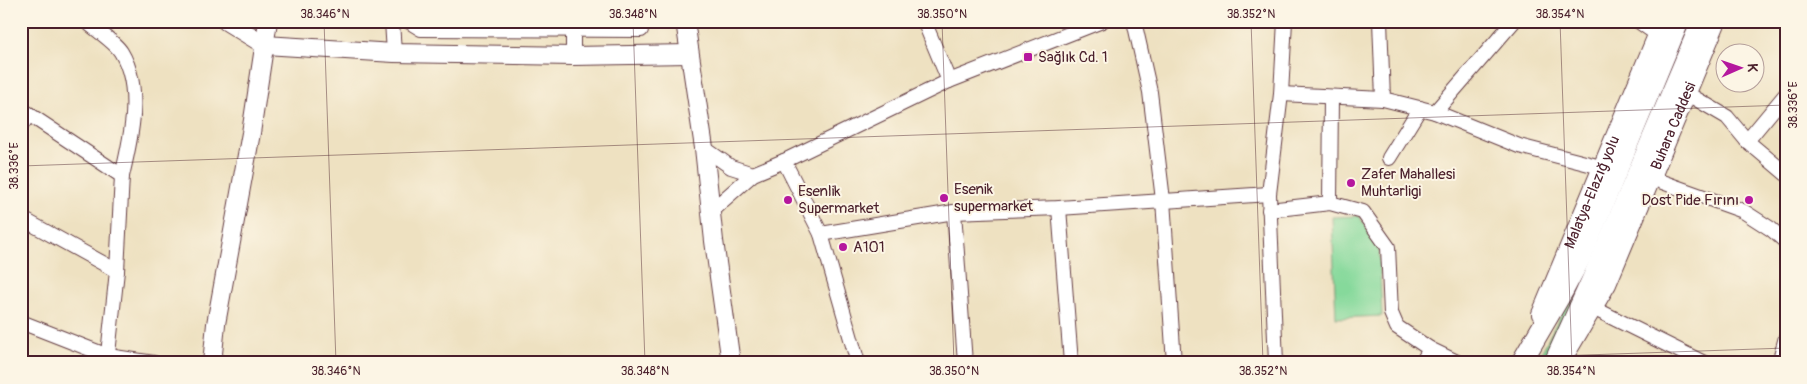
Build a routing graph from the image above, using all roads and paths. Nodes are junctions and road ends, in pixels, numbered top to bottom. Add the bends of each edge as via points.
1 (86, 21) edge
2 (226, 21) edge
3 (268, 21) edge
4 (392, 21) edge
5 (408, 21) edge
6 (642, 21) edge
7 (685, 21) edge
8 (924, 21) edge
9 (1102, 21) edge
10 (1134, 21) edge
11 (1285, 21) edge
12 (1380, 21) edge
13 (1514, 21) edge
14 (1638, 21) edge
15 (1679, 21) edge
16 (1702, 21) edge
17 (1717, 21) edge
18 (573, 26) edge
19 (597, 26) edge
20 (622, 26) edge
21 (1660, 28) edge
22 (265, 45) junction
23 (394, 53) junction
24 (689, 54) junction
25 (573, 56) junction
26 (949, 80) junction
27 (1686, 93) junction
28 (1281, 94) junction
29 (1786, 94) edge
30 (1331, 97) junction
31 (1383, 99) junction
32 (1420, 108) junction
33 (1435, 112) junction
34 (24, 116) edge
35 (1747, 141) junction
36 (704, 148) junction
37 (1389, 158) dead end
38 (784, 161) junction
39 (1602, 170) junction
40 (753, 174) junction
41 (1786, 174) edge
42 (122, 176) junction
43 (1651, 178) junction
44 (1269, 194) junction
45 (1163, 200) junction
46 (1330, 203) junction
47 (1059, 208) junction
48 (1270, 210) junction
49 (711, 211) junction
50 (954, 212) junction
51 (21, 218) edge
52 (820, 234) junction
53 (1786, 242) edge
54 (117, 271) junction
55 (1594, 308) junction
56 (21, 322) edge
57 (1786, 337) edge
58 (1430, 350) junction
59 (107, 360) edge
60 (154, 363) edge
61 (212, 363) edge
62 (731, 363) edge
63 (858, 363) edge
64 (965, 363) edge
65 (1071, 363) edge
66 (1174, 363) edge
67 (1276, 363) edge
68 (1422, 363) edge
69 (1459, 363) edge
70 (1521, 363) edge
71 (1554, 363) edge
72 (1559, 363) edge
73 (1704, 363) edge
74 (1779, 363) edge

1 - 42 street via 120,51 133,78 132,136
2 - 22 main road
3 - 22 main road
4 - 23 street
5 - 18 street via 421,29
6 - 20 street via 641,30
7 - 24 main road
8 - 26 street
9 - 26 street
10 - 45 street via 1150,92
11 - 28 street
12 - 31 street
13 - 33 street
14 - 21 street
15 - 70 highway via 1582,255
16 - 71 highway via 1596,273
17 - 27 main road, Buhara Caddesi
18 - 19 street
18 - 25 street
19 - 20 street
21 - 39 main road, Malatya-Elazığ yolu
22 - 23 main road
22 - 61 main road
23 - 25 main road
24 - 25 main road
24 - 36 main road
26 - 38 street
27 - 35 street via 1728,117
27 - 43 main road, Buhara Caddesi
28 - 30 street
28 - 44 street
29 - 35 street
30 - 31 street
30 - 46 street
31 - 32 street
32 - 33 street
32 - 37 street
33 - 39 street via 1519,146
34 - 42 street
35 - 41 street
36 - 40 street via 731,167
36 - 49 main road
38 - 40 street
38 - 52 street
39 - 70 main road, Malatya-Elazığ yolu
40 - 49 street
42 - 54 street
43 - 53 street via 1743,211
43 - 55 main road, Buhara Caddesi
44 - 45 street
44 - 48 street
45 - 47 street
45 - 66 street
46 - 48 street
46 - 58 street via 1363,212 1388,248 1391,313 1397,327
47 - 50 street
47 - 65 street
48 - 67 street
49 - 62 main road
50 - 52 street
50 - 64 street
51 - 54 street
52 - 63 street
54 - 59 street
55 - 72 main road, Buhara Caddesi
55 - 73 street
56 - 59 street
57 - 74 street
58 - 68 street
58 - 69 street
59 - 60 street

